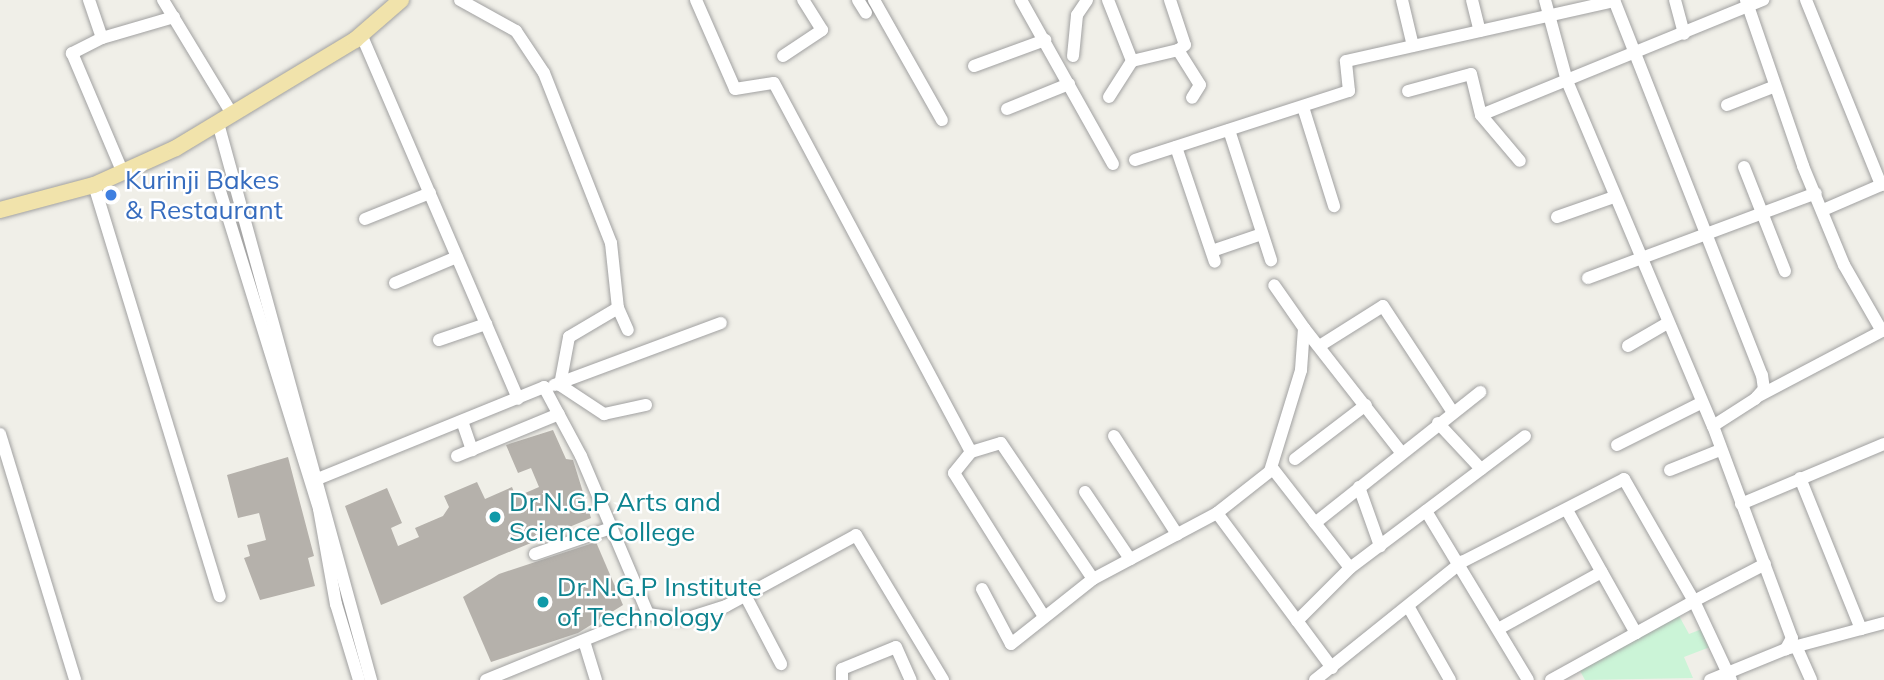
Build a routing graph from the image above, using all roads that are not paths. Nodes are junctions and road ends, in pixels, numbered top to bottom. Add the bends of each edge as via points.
1 (89, 0) edge
2 (163, 0) edge
3 (401, 0) edge
4 (460, 0) edge
5 (696, 0) edge
6 (803, 0) edge
7 (858, 0) edge
8 (874, 0) edge
9 (1021, 0) edge
10 (1087, 0) edge
11 (1108, 0) edge
12 (1170, 0) edge
13 (1402, 0) edge
14 (1472, 0) edge
15 (1545, 0) edge
16 (1614, 0) edge
17 (1675, 0) edge
18 (1763, 0) edge
19 (1806, 0) edge
20 (1747, 4) edge
21 (866, 13) dead end
22 (1549, 15) junction
23 (174, 17) junction
24 (1480, 31) junction
25 (361, 34) junction
26 (1684, 34) junction
27 (102, 38) junction
28 (1045, 40) junction
29 (1413, 46) junction
30 (1178, 50) junction
31 (1632, 55) junction
32 (783, 56) dead end
33 (1073, 56) dead end
34 (1132, 61) junction
35 (974, 66) dead end
36 (1567, 81) junction
37 (1069, 84) junction
38 (1773, 87) junction
39 (1408, 91) dead end
40 (1109, 96) dead end
41 (1192, 98) dead end
42 (1727, 105) dead end
43 (1303, 107) junction
44 (1007, 109) dead end
45 (1481, 116) junction
46 (225, 119) junction
47 (942, 120) dead end
48 (1229, 130) junction
49 (1176, 146) junction
50 (1135, 160) dead end
51 (1520, 161) dead end
52 (1112, 164) dead end
53 (1744, 167) dead end
54 (123, 173) junction
55 (216, 178) dead end
56 (94, 185) junction
57 (430, 193) junction
58 (1816, 193) junction
59 (1614, 197) junction
60 (1334, 206) dead end
61 (0, 210) edge
62 (1822, 210) junction
63 (1764, 216) junction
64 (1557, 217) dead end
65 (365, 219) dead end
66 (1262, 234) junction
67 (1705, 237) junction
68 (457, 257) junction
69 (1271, 260) dead end
70 (1640, 261) junction
71 (1785, 271) dead end
72 (1588, 278) dead end
73 (395, 283) dead end
74 (1274, 285) dead end
75 (618, 308) junction
76 (721, 323) dead end
77 (486, 324) junction
78 (1666, 324) junction
79 (1304, 328) junction
80 (628, 330) dead end
81 (1883, 330) edge
82 (439, 340) dead end
83 (1321, 345) junction
84 (1628, 346) dead end
85 (560, 385) junction
86 (544, 388) junction
87 (1480, 392) dead end
88 (517, 399) junction
89 (1755, 399) junction
90 (1701, 403) junction
91 (646, 405) dead end
92 (1366, 405) junction
93 (1452, 411) junction
94 (558, 414) junction
95 (462, 421) junction
96 (1438, 423) junction
97 (1713, 426) junction
98 (0, 434) edge
99 (1114, 436) dead end
100 (1525, 436) dead end
101 (1884, 444) edge
102 (1617, 445) dead end
103 (472, 450) junction
104 (1720, 450) junction
105 (971, 452) junction
106 (1401, 452) junction
107 (457, 456) dead end
108 (1296, 459) dead end
109 (1481, 469) junction
110 (1670, 470) dead end
111 (1270, 471) junction
112 (320, 478) junction
113 (1800, 478) junction
114 (1359, 488) junction
115 (1085, 492) dead end
116 (1741, 504) junction
117 (1426, 511) junction
118 (1568, 512) junction
119 (1217, 513) junction
120 (1315, 523) junction
121 (611, 528) junction
122 (1177, 534) junction
123 (1380, 546) junction
124 (536, 554) dead end
125 (1130, 559) junction
126 (1462, 562) junction
127 (1765, 564) junction
128 (1350, 568) junction
129 (1602, 572) junction
130 (1093, 579) junction
131 (982, 589) dead end
132 (220, 596) dead end
133 (745, 596) junction
134 (1694, 601) junction
135 (1408, 606) junction
136 (648, 614) junction
137 (1043, 615) junction
138 (1297, 621) junction
139 (1884, 623) edge
140 (1500, 628) junction
141 (1861, 629) junction
142 (1636, 633) junction
143 (584, 641) junction
144 (1791, 648) junction
145 (781, 664) dead end
146 (1326, 675) edge
147 (1730, 676) edge
148 (75, 680) edge
149 (359, 680) edge
150 (371, 680) edge
151 (486, 680) edge
152 (596, 680) edge
153 (842, 680) edge
154 (911, 680) edge
155 (943, 680) edge
156 (1450, 680) edge
157 (1528, 680) edge
158 (1551, 680) edge
159 (1710, 680) edge
160 (1811, 680) edge

1 - 27 street
2 - 23 street
3 - 25 main road
4 - 75 street via 516,31 544,73 611,243
5 - 105 street via 735,89 774,83
6 - 32 street via 822,30
7 - 21 street
8 - 47 street
9 - 28 street
10 - 33 street via 1077,15
11 - 34 street
12 - 30 street via 1185,45
13 - 29 street
14 - 24 street
15 - 22 street
16 - 22 street
16 - 31 street
17 - 26 street
18 - 20 street
19 - 62 street via 1881,185
20 - 26 street
20 - 38 street
22 - 24 street
22 - 36 street
23 - 27 street
23 - 46 street
24 - 29 street
25 - 46 main road
25 - 57 street
26 - 31 street
27 - 54 street via 72,53
28 - 35 street
28 - 37 street
29 - 43 street via 1346,61 1349,91
30 - 34 street
30 - 41 street via 1199,85
31 - 36 street
31 - 67 street
34 - 40 street
36 - 45 street
36 - 59 street
37 - 44 street
37 - 52 street
38 - 42 street
38 - 58 street
39 - 45 street via 1471,74
43 - 48 street
43 - 60 street
45 - 51 street
46 - 54 main road
46 - 112 street
48 - 49 street
48 - 66 street
49 - 50 street
49 - 66 street via 1213,257
53 - 63 street
54 - 56 main road
55 - 149 street via 319,509 336,604
56 - 61 main road
56 - 132 street
57 - 65 street
57 - 68 street
58 - 62 street
58 - 63 street
59 - 64 street
59 - 70 street
62 - 81 street
63 - 67 street
63 - 71 street
66 - 69 street
67 - 70 street
67 - 89 street via 1762,375 1763,389
68 - 73 street
68 - 77 street
70 - 72 street
70 - 78 street
74 - 79 street
75 - 80 street
75 - 85 street via 569,337
76 - 85 street
77 - 82 street
77 - 88 street
78 - 84 street
78 - 90 street
79 - 83 street
79 - 111 street via 1301,370
81 - 89 street
83 - 92 street
83 - 93 street via 1383,306
85 - 86 street
85 - 91 street via 604,414
86 - 88 street
86 - 94 street
87 - 93 street
88 - 95 street
89 - 97 street
90 - 97 street
90 - 102 street
92 - 106 street
92 - 108 street
93 - 96 street
94 - 103 street
94 - 121 street
95 - 103 street
95 - 112 street
96 - 106 street
96 - 109 street
97 - 104 street
98 - 148 street
99 - 122 street
100 - 109 street
101 - 113 street
103 - 107 street
104 - 110 street
104 - 116 street
105 - 130 street via 1001,443
105 - 137 street via 954,473
106 - 114 street
109 - 117 street
111 - 119 street
111 - 120 street
112 - 150 street
113 - 116 street
113 - 141 street
114 - 120 street
114 - 123 street
115 - 125 street
116 - 127 street
117 - 123 street
117 - 126 street
118 - 126 street
118 - 129 street
118 - 134 street via 1624,478
119 - 122 street
119 - 138 street
120 - 128 street
121 - 124 street
121 - 136 street
122 - 125 street
123 - 128 street
125 - 130 street
126 - 135 street
126 - 140 street
127 - 134 street
127 - 144 street via 1789,625
128 - 138 street
129 - 140 street
129 - 142 street
130 - 137 street
131 - 137 street via 1011,644
133 - 136 street via 685,619 660,621
133 - 145 street
133 - 155 street via 856,535
134 - 142 street
134 - 147 street
135 - 146 street
135 - 156 street
136 - 143 street
138 - 146 street
139 - 141 street
140 - 157 street
141 - 144 street
142 - 158 street
143 - 151 street
143 - 152 street
144 - 147 street
144 - 160 street
147 - 159 street
153 - 154 street via 842,669 895,647

